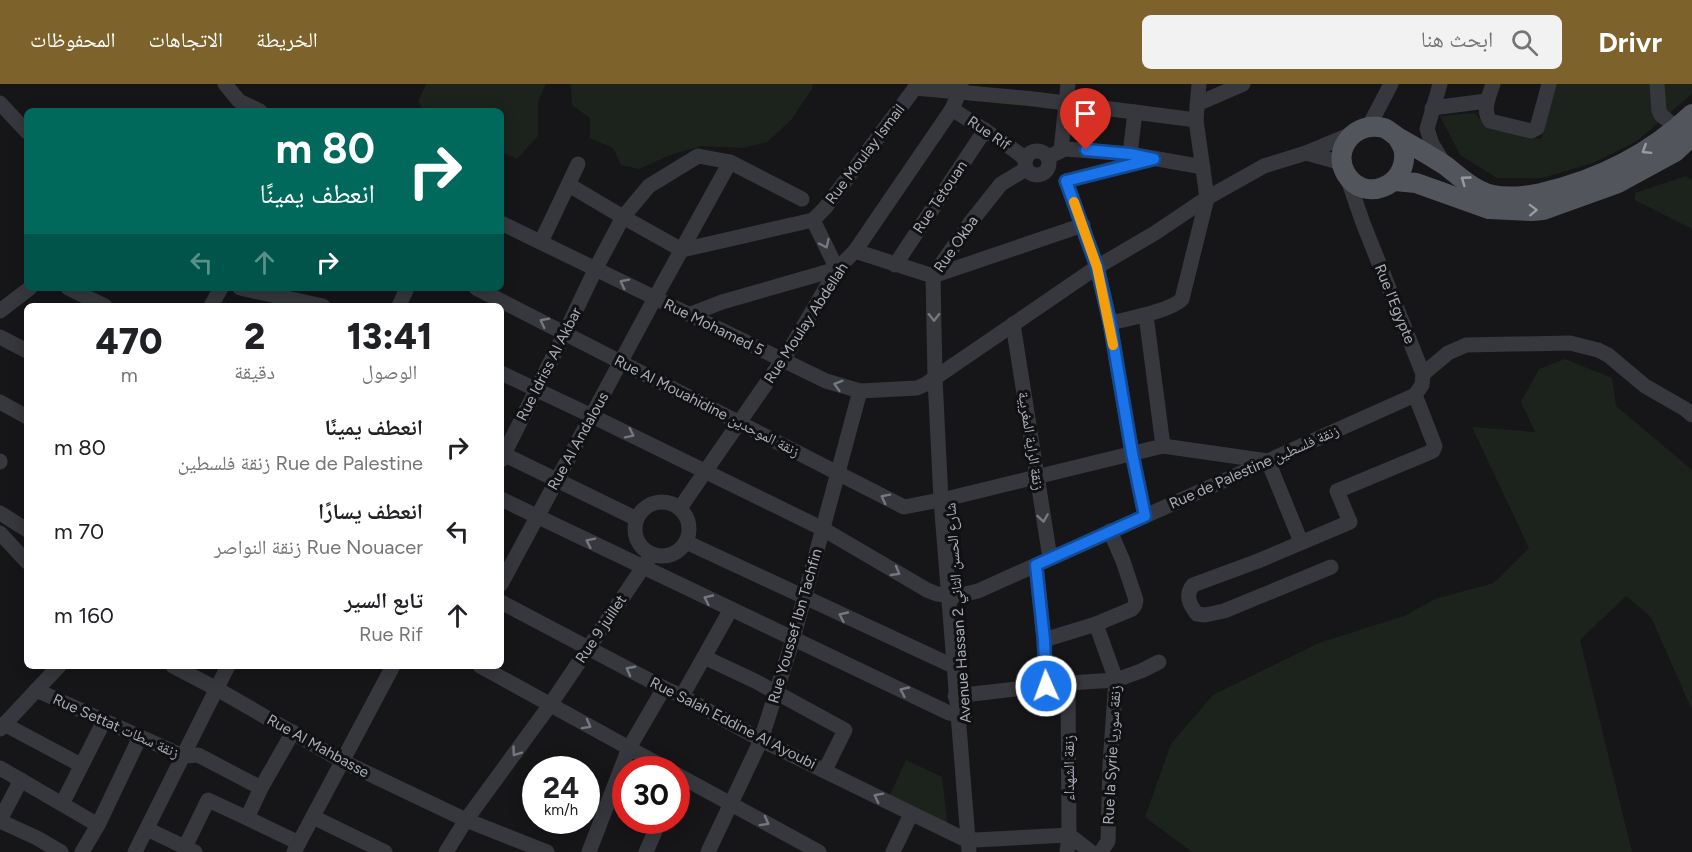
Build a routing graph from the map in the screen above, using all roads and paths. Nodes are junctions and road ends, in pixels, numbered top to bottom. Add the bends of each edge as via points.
1 (225, 84) edge
2 (1068, 84) edge
3 (1199, 84) edge
4 (1243, 84) edge
5 (1391, 84) edge
6 (1440, 84) edge
7 (1493, 84) edge
8 (1549, 84) edge
9 (1657, 84) edge
10 (915, 86) edge
11 (960, 89) edge
12 (1488, 101) junction
13 (0, 103) edge
14 (1066, 103) junction
15 (1197, 104) junction
16 (234, 106) edge
17 (1432, 108) junction
18 (952, 109) junction
19 (1135, 112) junction
20 (1692, 114) edge
21 (1196, 120) junction
22 (24, 129) edge
23 (985, 130) junction
24 (1361, 130) junction
25 (1684, 132) edge
26 (1397, 137) junction
27 (1306, 153) junction
28 (1130, 154) junction
29 (1052, 159) junction
30 (1154, 159) junction
31 (730, 162) junction
32 (578, 164) dead end
33 (1026, 164) junction
34 (1444, 165) junction
35 (1203, 167) junction
36 (1344, 169) junction
37 (1066, 181) junction
38 (569, 185) junction
39 (1388, 185) junction
40 (1207, 198) junction
41 (802, 199) dead end
42 (623, 218) junction
43 (813, 220) junction
44 (1363, 223) junction
45 (504, 224) edge
46 (1083, 225) junction
47 (541, 242) junction
48 (682, 250) junction
49 (855, 251) junction
50 (895, 265) junction
51 (1097, 267) junction
52 (596, 268) junction
53 (837, 269) junction
54 (933, 276) junction
55 (26, 291) edge
56 (74, 291) edge
57 (254, 291) edge
58 (482, 291) edge
59 (655, 298) junction
60 (99, 303) edge
61 (308, 303) edge
62 (0, 311) edge
63 (691, 314) junction
64 (1146, 315) junction
65 (1110, 323) junction
66 (1013, 324) junction
67 (565, 333) junction
68 (0, 337) edge
69 (24, 349) edge
70 (782, 360) junction
71 (621, 362) junction
72 (504, 374) edge
73 (938, 376) junction
74 (1420, 385) junction
75 (536, 390) junction
76 (860, 391) junction
77 (0, 402) edge
78 (24, 415) edge
79 (1692, 415) edge
80 (592, 416) junction
81 (739, 423) junction
82 (1162, 446) junction
83 (504, 452) edge
84 (1132, 453) junction
85 (504, 457) edge
86 (1268, 461) junction
87 (705, 472) junction
88 (837, 473) junction
89 (1036, 477) junction
90 (557, 480) junction
91 (945, 499) junction
92 (504, 500) edge
93 (680, 508) junction
94 (0, 513) edge
95 (537, 516) junction
96 (1145, 516) junction
97 (637, 519) junction
98 (24, 524) edge
99 (823, 529) junction
100 (1110, 531) junction
101 (0, 533) edge
102 (686, 542) junction
103 (1301, 543) junction
104 (652, 554) junction
105 (24, 559) edge
106 (1043, 562) junction
107 (642, 567) junction
108 (1331, 567) dead end
109 (504, 578) edge
110 (952, 596) junction
111 (804, 598) junction
112 (504, 604) edge
113 (731, 609) junction
114 (1096, 624) junction
115 (793, 639) junction
116 (1044, 640) junction
117 (589, 648) junction
118 (704, 657) junction
119 (1159, 662) dead end
120 (953, 666) junction
121 (56, 669) edge
122 (179, 669) edge
123 (227, 669) edge
124 (391, 669) edge
125 (485, 669) edge
126 (1116, 680) junction
127 (1068, 683) junction
128 (1046, 686) junction
129 (664, 687) junction
130 (217, 689) junction
131 (36, 690) junction
132 (777, 693) junction
133 (959, 695) junction
134 (682, 696) junction
135 (550, 705) junction
136 (961, 715) junction
137 (104, 721) junction
138 (2, 726) edge
139 (293, 732) junction
140 (140, 737) junction
141 (761, 740) junction
142 (629, 748) junction
143 (183, 756) junction
144 (643, 756) edge
145 (342, 761) junction
146 (81, 765) junction
147 (0, 768) edge
148 (825, 770) junction
149 (21, 780) junction
150 (690, 782) edge
151 (261, 788) junction
152 (732, 803) junction
153 (62, 804) junction
154 (911, 814) junction
155 (313, 817) junction
156 (247, 818) junction
157 (0, 820) edge
158 (466, 820) junction
159 (98, 825) junction
160 (147, 829) junction
161 (654, 834) edge
162 (1069, 835) junction
163 (972, 846) edge
164 (297, 847) edge
165 (190, 849) edge
166 (61, 852) edge
167 (82, 852) edge
168 (135, 852) edge
169 (385, 852) edge
170 (446, 852) edge
171 (547, 852) edge
172 (589, 852) edge
173 (646, 852) edge
174 (708, 852) edge
175 (819, 852) edge
176 (893, 852) edge
177 (1067, 852) edge
178 (1091, 852) edge
179 (1101, 852) edge

1 - 16 street
2 - 14 street
3 - 15 street
4 - 15 street
5 - 24 street
6 - 17 street
7 - 12 street
8 - 12 street via 1537,128 1531,131 1490,121 1486,115
9 - 25 street via 1661,115
10 - 11 street
10 - 43 street, Rue Moulay Ismail
11 - 14 street
11 - 18 street, Rue Moulay Abdellah
12 - 17 street
13 - 22 street
14 - 19 street
14 - 29 street
15 - 21 street
17 - 34 street via 1427,129
18 - 23 street, Rue Rif
18 - 49 street, Rue Moulay Abdellah
19 - 21 street
19 - 28 street
20 - 25 main road
21 - 35 street
23 - 33 street, Rue Rif
23 - 50 street, Rue Tetouan
24 - 26 main road via 1385,128
24 - 27 street, Rue Mohamed 5
24 - 36 main road via 1344,146
25 -> 34 main road via 1590,179 1527,195 1494,196 1479,191
39 -> 25 main road via 1416,183 1489,209 1544,210 1618,183 1675,152
26 - 34 main road
26 - 39 main road via 1404,151 1404,168
27 - 36 street
27 - 40 street, Rue Mohamed 5 via 1264,166
28 - 29 street via 1065,149
28 - 30 street
29 - 33 street via 1038,151 1030,153
29 - 33 street via 1044,174 1037,176
29 - 37 street
30 - 35 street
30 - 37 street
31 - 41 street, Rue Idriss Al Akbar
31 - 42 street, Rue Idriss Al Akbar via 698,156 649,186
31 - 48 street, Rue Al Andalous
32 - 38 street
33 - 54 street, Rue Okba via 1001,184
35 - 40 street
36 - 39 main road via 1354,183 1364,188
36 - 44 street, Rue l'Egypte
37 - 46 street
38 - 42 street
38 - 47 street
39 - 44 street via 1371,197
40 - 51 street, Rue Mohamed 5
40 - 64 street via 1182,299
42 - 48 street
42 - 52 street, Rue Idriss Al Akbar
43 - 48 street
43 -> 53 street
44 - 74 street, Rue l'Egypte
45 - 47 street, Rue Mohamed 5
46 - 51 street
46 - 54 street
47 - 52 street, Rue Mohamed 5
48 - 59 street, Rue Al Andalous
49 - 50 street
49 - 53 street, Rue Moulay Abdellah
50 - 54 street
51 - 65 street
51 - 66 street, Rue Mohamed 5
59 -> 52 street, Rue Mohamed 5
52 - 67 street, Rue Idriss Al Akbar
53 - 63 street
53 - 70 street, Rue Moulay Abdellah
54 -> 73 street, Rue Okba
55 - 62 street
56 - 60 street
57 - 61 street
67 -> 58 street, Rue Al Mouahidine زنقة الموحدين
59 - 63 street, Rue Mohamed 5
59 - 71 street, Rue Al Andalous
63 - 70 street, Rue Mohamed 5
64 - 65 street
64 - 82 street
65 - 84 street
66 - 73 street, Rue Mohamed 5
66 - 89 street, زنقة الراية المغربية
67 - 71 street, Rue Al Mouahidine زنقة الموحدين
67 - 75 street, Rue Idriss Al Akbar
68 - 69 street
76 -> 70 street, Rue Mohamed 5 via 826,381
70 - 81 street, Rue Moulay Abdellah
71 - 80 street, Rue Al Andalous
71 - 81 street, Rue Al Mouahidine زنقة الموحدين
72 - 75 street
73 - 76 street, Rue Mohamed 5 via 917,388
73 - 91 street, Avenue Hassan 2 شارع الحسن الثاني
74 - 79 street, Rue de Palestine زنقة فلسطين via 1448,353 1466,345 1570,343 1598,350 1644,386
74 - 86 street, Rue de Palestine زنقة فلسطين
74 - 103 street, Rue l'Egypte via 1433,451 1337,491 1350,522
75 - 80 street
75 - 83 street, Rue Idriss Al Akbar
76 - 88 street, Rue Youssef Ibn Tachfin
77 - 78 street
80 -> 87 street
80 - 90 street, Rue Al Andalous
81 - 87 street, Rue Moulay Abdellah
81 - 88 street, Rue Al Mouahidine زنقة الموحدين
82 - 84 street, Rue Al Mouahidine زنقة الموحدين
82 - 86 street
84 - 89 street, Rue Al Mouahidine زنقة الموحدين
84 - 96 street
85 - 90 street
86 - 96 street, Rue de Palestine زنقة فلسطين
86 - 103 street
87 - 93 street, Rue Moulay Abdellah
87 - 99 street
91 -> 88 street, Rue Al Mouahidine زنقة الموحدين via 903,507
88 - 99 street, Rue Youssef Ibn Tachfin
89 - 91 street, Rue Al Mouahidine زنقة الموحدين
89 -> 106 street, زنقة الراية المغربية
90 - 95 street, Rue Al Andalous
90 - 97 street
91 - 110 street, Avenue Hassan 2 شارع الحسن الثاني
92 - 95 street
93 - 97 street via 660,501 641,511
93 - 102 street via 689,526
94 - 98 street
107 -> 95 street
95 - 109 street, Rue Al Andalous
96 - 100 street, Rue de Palestine زنقة فلسطين
97 - 104 street via 636,538
99 -> 110 street via 927,590
99 - 111 street, Rue Youssef Ibn Tachfin
100 - 106 street, Rue de Palestine زنقة فلسطين
100 - 114 street via 1136,600 1132,609
101 - 105 street
102 - 104 street via 671,555
102 - 111 street
103 - 108 street via 1193,585 1188,591 1192,608 1205,615 1224,611
104 - 107 street, Rue 9 juillet
106 - 110 street, Rue de Palestine زنقة فلسطين via 978,591
106 - 116 street, زنقة الراية المغربية
113 -> 107 street
107 - 117 street, Rue 9 juillet
110 - 120 street, Avenue Hassan 2 شارع الحسن الثاني
110 - 133 street, Avenue Hassan 2 شارع الحسن الثاني
111 - 115 street, Rue Youssef Ibn Tachfin
120 -> 111 street
112 - 117 street, Rue Salah Eddine Al Ayoubi
113 - 115 street
113 - 118 street
114 - 116 street
114 - 126 street, Rue la Syrie زنقة سوريا
115 - 132 street, Rue Youssef Ibn Tachfin
136 -> 115 street via 949,713
116 - 128 street, زنقة الراية المغربية
129 -> 117 street, Rue Salah Eddine Al Ayoubi
117 - 135 street, Rue 9 juillet
118 - 132 street
118 - 134 street
119 - 126 street
120 - 133 street, Avenue Hassan 2 شارع الحسن الثاني
121 - 131 street
122 - 130 street, Rue Al Mahbasse
123 - 130 street
124 - 145 street
125 - 135 street
126 - 127 street
126 - 179 street, Rue la Syrie زنقة سوريا via 1108,841
127 - 128 street
127 - 162 street, زنقة الشهداء
128 - 133 street
129 - 134 street, Rue Salah Eddine Al Ayoubi
129 - 142 street
130 - 139 street, Rue Al Mahbasse
130 - 143 street
131 - 137 street, Rue Settat زنقة سطات
131 - 138 street
132 - 141 street, Rue Youssef Ibn Tachfin
132 - 148 street via 845,730
133 - 136 street, Avenue Hassan 2 شارع الحسن الثاني
134 - 141 street, Rue Salah Eddine Al Ayoubi
135 -> 142 street
135 -> 158 street, Rue 9 juillet
136 - 163 street, Avenue Hassan 2 شارع الحسن الثاني
137 - 140 street, Rue Settat زنقة سطات
137 - 146 street
138 - 146 street
139 - 145 street, Rue Al Mahbasse
139 - 151 street
140 - 143 street, Rue Settat زنقة سطات
140 - 159 street
141 - 148 street, Rue Salah Eddine Al Ayoubi
141 - 152 street, Rue Youssef Ibn Tachfin
142 - 144 street
142 - 172 street
143 - 151 street, Rue Settat زنقة سطات via 198,755
143 - 160 street
145 - 155 street
145 - 158 street, Rue Al Mahbasse
146 - 153 street
147 - 149 street
154 -> 148 street, Rue Salah Eddine Al Ayoubi
149 - 153 street
149 - 157 street
150 - 152 street
151 - 156 street
152 - 174 street, Rue Youssef Ibn Tachfin
152 -> 175 street
153 - 159 street
154 - 163 street, Rue Salah Eddine Al Ayoubi
154 - 176 street
155 - 164 street
155 - 169 street
156 - 164 street
156 - 165 street via 208,800
157 - 166 street
158 - 170 street, Rue 9 juillet
158 - 171 street, Rue Al Mahbasse
159 - 167 street
160 - 165 street
160 - 168 street
161 - 173 street
162 - 163 street
162 - 177 street, زنقة الشهداء
162 - 178 street

